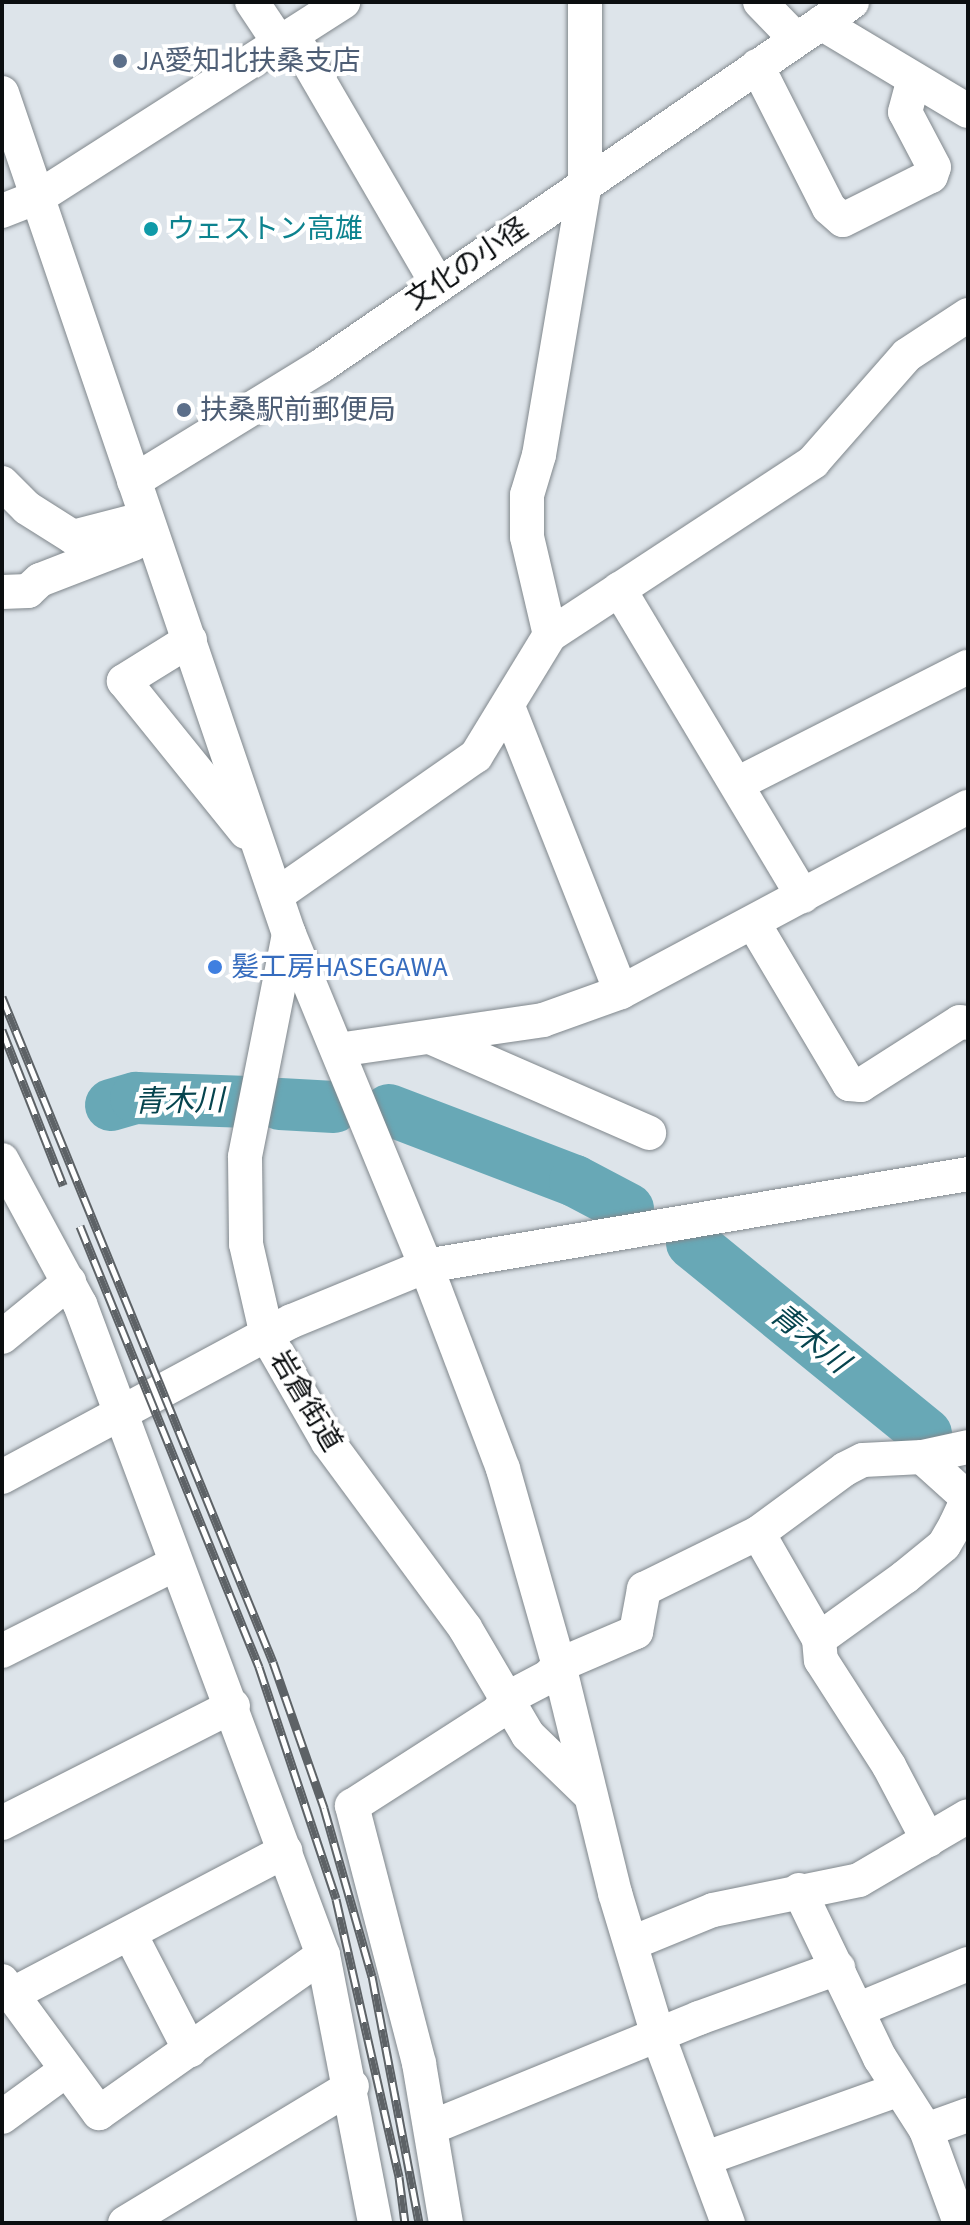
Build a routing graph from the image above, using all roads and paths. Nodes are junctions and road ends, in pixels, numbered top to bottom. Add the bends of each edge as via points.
1 (252, 2) edge
2 (343, 2) edge
3 (585, 2) edge
4 (760, 2) edge
5 (852, 2) edge
6 (808, 31) junction
7 (286, 40) junction
8 (757, 66) junction
9 (914, 79) junction
10 (2, 93) edge
11 (968, 111) edge
12 (585, 184) junction
13 (40, 196) junction
14 (2, 211) edge
15 (437, 283) junction
16 (968, 315) edge
17 (134, 481) junction
18 (2, 483) edge
19 (27, 508) junction
20 (149, 527) junction
21 (40, 580) junction
22 (619, 589) junction
23 (2, 592) edge
24 (550, 635) junction
25 (190, 640) junction
26 (968, 667) edge
27 (509, 709) junction
28 (739, 783) junction
29 (968, 807) edge
30 (260, 851) junction
31 (278, 894) junction
32 (803, 896) junction
33 (754, 924) junction
34 (289, 934) junction
35 (621, 992) junction
36 (968, 1023) edge
37 (432, 1038) junction
38 (338, 1050) junction
39 (649, 1133) dead end
40 (2, 1160) edge
41 (968, 1174) edge
42 (426, 1266) junction
43 (69, 1282) junction
44 (267, 1336) junction
45 (2, 1337) edge
46 (119, 1417) junction
47 (968, 1447) edge
48 (922, 1457) junction
49 (2, 1477) edge
50 (758, 1533) junction
51 (173, 1565) junction
52 (819, 1639) junction
53 (2, 1651) edge
54 (559, 1665) junction
55 (508, 1698) junction
56 (233, 1706) junction
57 (587, 1792) junction
58 (968, 1816) edge
59 (2, 1823) edge
60 (928, 1840) junction
61 (285, 1851) junction
62 (799, 1890) junction
63 (130, 1934) junction
64 (632, 1943) junction
65 (323, 1955) junction
66 (968, 1964) edge
67 (838, 1968) junction
68 (7, 1988) edge
69 (857, 2010) junction
70 (658, 2035) junction
71 (190, 2050) junction
72 (65, 2071) junction
73 (352, 2086) junction
74 (897, 2090) junction
75 (968, 2115) edge
76 (2, 2117) edge
77 (432, 2127) junction
78 (926, 2130) junction
79 (706, 2158) junction
80 (125, 2223) edge
81 (375, 2223) edge
82 (446, 2223) edge
83 (728, 2223) edge
84 (960, 2223) edge

1 - 7 street
2 - 7 street
3 - 12 street
4 - 6 street
5 - 6 street, 文化の小径
6 - 8 street, 文化の小径
6 - 9 street
7 - 13 street
7 - 15 street
8 - 9 street via 829,208 843,220 931,176 934,167 905,112
8 - 12 street, 文化の小径
9 - 11 street
10 - 13 street
12 - 15 street, 文化の小径
12 - 24 street via 539,455 527,495 527,537
13 - 14 street
13 - 17 street
15 - 17 street, 文化の小径 via 321,366
16 - 22 street via 907,355 813,462
17 - 20 street
18 - 19 street
19 - 20 street via 73,537
19 - 21 street via 50,548
20 - 21 street
20 - 25 street
21 - 23 street via 19,594
22 - 24 street
22 - 28 street
24 - 27 street
25 - 30 street
25 - 30 street via 124,681
26 - 28 street
27 - 31 street via 476,756
27 - 35 street
28 - 32 street
29 - 32 street
30 - 31 street
31 - 34 street
32 - 33 street
33 - 35 street
33 - 36 street via 849,1084 861,1085 960,1022
34 - 38 street
34 - 44 street, 岩倉街道 via 245,1157 246,1244
35 - 37 street via 543,1020
37 - 38 street
37 - 39 street
38 - 42 street
40 - 43 street
41 - 42 street
42 - 44 street
42 - 54 street via 503,1469
43 - 45 street
43 - 46 street
44 - 46 street
44 - 55 street, 岩倉街道 via 328,1442 465,1628
46 - 49 street
46 - 51 street
47 - 48 street
48 - 50 street via 863,1460
48 - 52 street via 963,1494 965,1505 956,1524 944,1545
50 - 52 street
50 - 54 street via 644,1589 636,1632
51 - 53 street
51 - 56 street
52 - 60 street via 821,1660 889,1766
54 - 55 street
54 - 57 street
55 - 57 street, 岩倉街道 via 528,1735
55 - 77 street via 497,1713 352,1806
56 - 59 street
56 - 61 street
57 - 64 street
58 - 60 street
60 - 62 street via 859,1880
61 - 63 street
61 - 65 street
62 - 64 street via 713,1910
62 - 67 street
63 - 68 street
63 - 71 street
64 - 70 street
65 - 71 street
65 - 73 street
66 - 69 street
67 - 69 street
67 - 70 street
68 - 72 street
69 - 74 street
70 - 77 street
70 - 79 street
71 - 72 street via 99,2113
72 - 76 street
73 - 80 street
73 - 81 street
74 - 78 street
74 - 79 street
75 - 78 street
77 - 82 street
78 - 84 street
79 - 83 street

